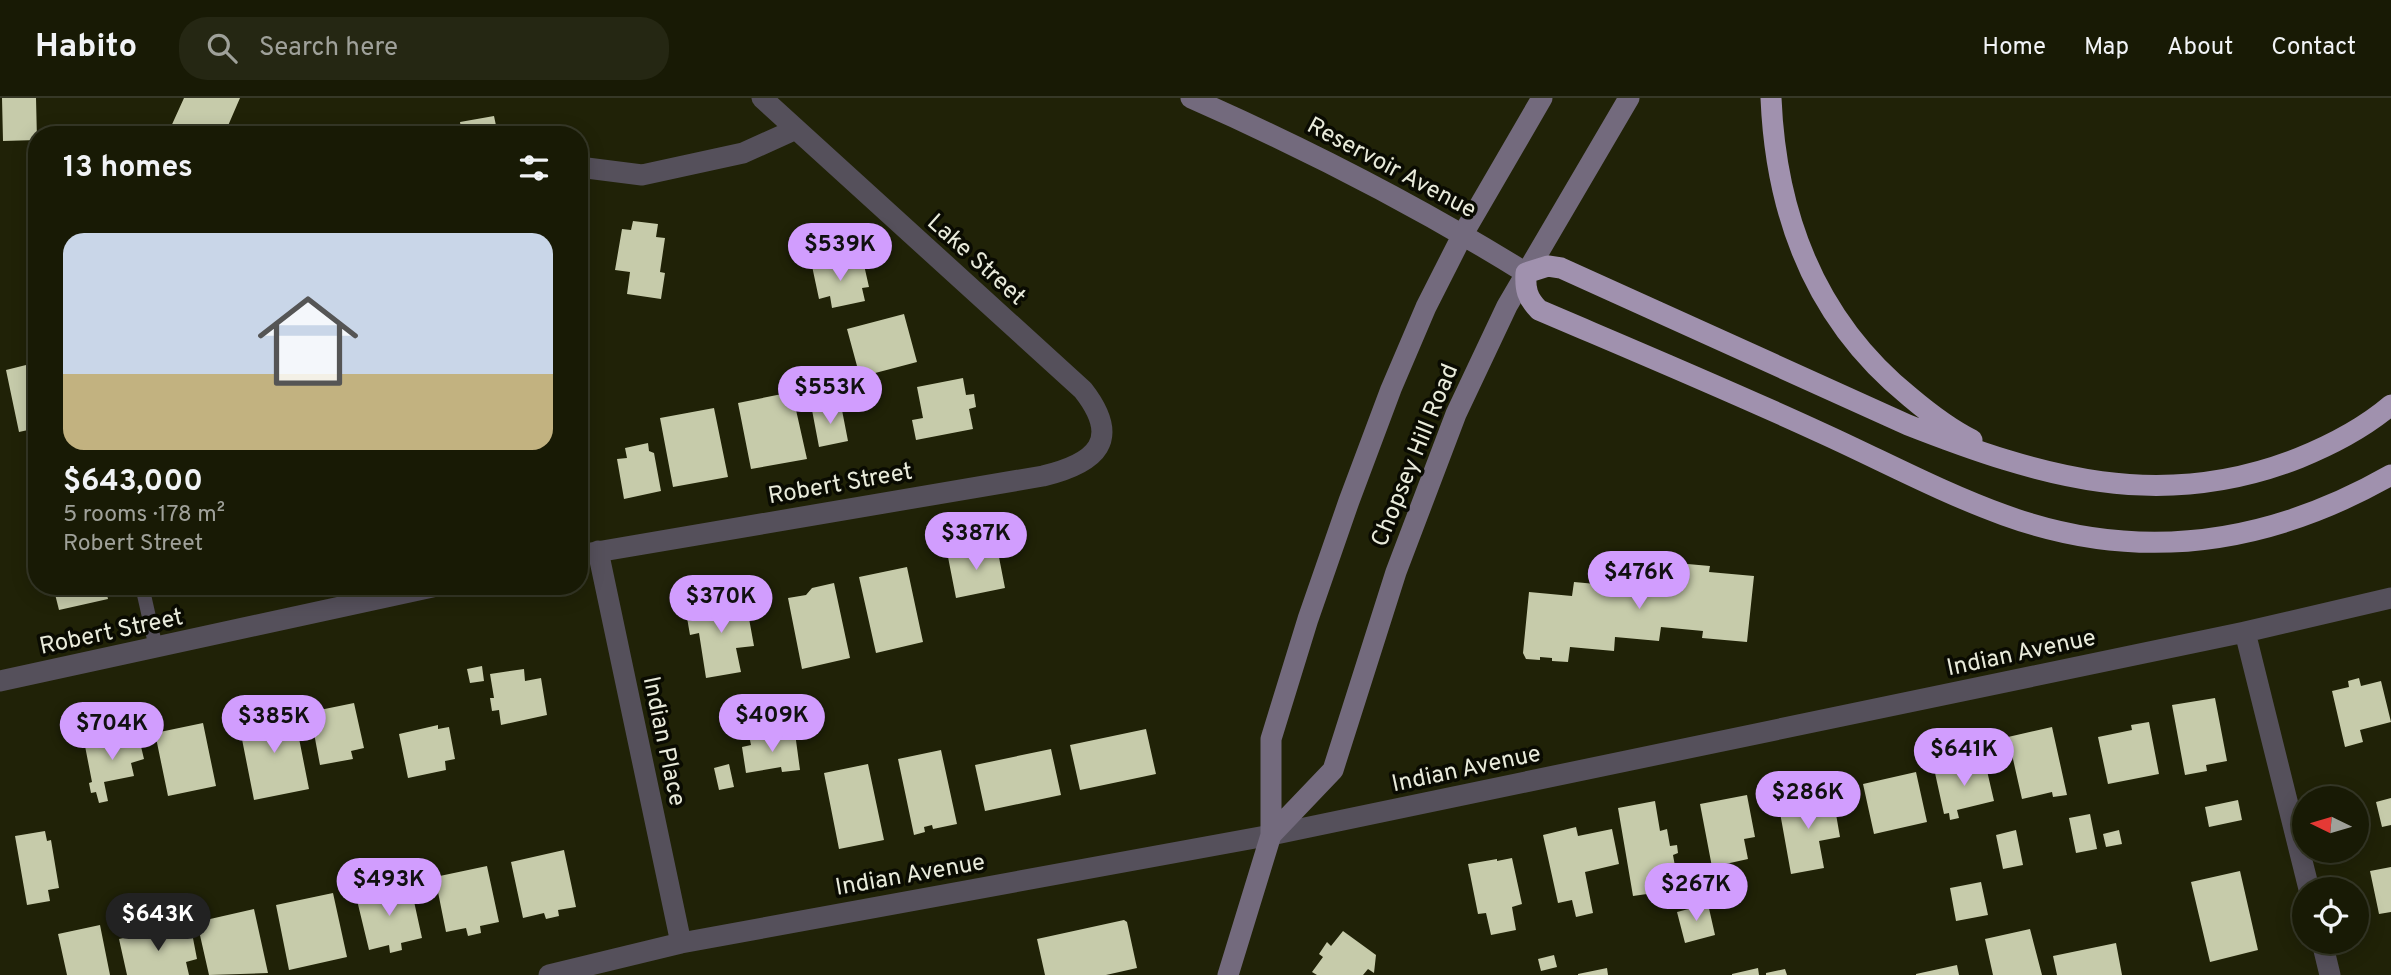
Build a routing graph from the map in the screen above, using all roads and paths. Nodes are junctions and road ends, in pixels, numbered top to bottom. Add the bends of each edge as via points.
1 (762, 98) edge
2 (1191, 98) edge
3 (1542, 98) edge
4 (1629, 98) edge
5 (1771, 98) edge
6 (794, 130) junction
7 (588, 168) edge
8 (1463, 234) junction
9 (1526, 273) junction
10 (2391, 405) edge
11 (1100, 444) joint
12 (2391, 475) edge
13 (2079, 479) junction
14 (589, 553) edge
15 (144, 595) edge
16 (396, 595) edge
17 (2391, 598) edge
18 (2245, 632) junction
19 (156, 648) junction
20 (0, 681) edge
21 (1271, 835) junction
22 (2306, 877) edge
23 (681, 943) junction
24 (2325, 954) edge
25 (549, 975) edge
26 (1228, 975) edge
27 (2330, 975) edge

1 - 6 street, Lake Street
2 - 8 main road, Reservoir Avenue via 1284,139
3 - 8 main road, Chopsey Hill Road
4 - 9 main road, Chopsey Hill Road
5 - 13 highway via 1780,184 1796,240 1821,293 1855,342 1897,386 1968,438
6 - 7 street via 743,153 642,175
6 - 11 street, Lake Street via 1083,390 1101,416
8 - 9 main road, Reservoir Avenue
8 - 21 main road, Chopsey Hill Road via 1391,389 1308,619 1271,738
9 - 12 highway via 1525,289 1539,310 1972,503 2067,534 2170,543 2239,535 2311,514
9 - 13 highway via 1548,266 1561,268 1908,425 2022,466
9 - 21 main road, Chopsey Hill Road via 1489,340 1436,461 1334,770
10 - 13 highway via 2313,453 2227,480 2158,486
11 - 14 street, Robert Street via 1076,466 1043,476
14 - 23 street, Indian Place
15 - 19 lane
16 - 19 street, Robert Street
17 - 18 street, Indian Avenue
18 - 21 street, Indian Avenue
18 - 22 street
19 - 20 street, Robert Street
21 - 23 street, Indian Avenue
21 - 26 main road, Chopsey Hill Road
23 - 25 street, Indian Avenue
24 - 27 street

